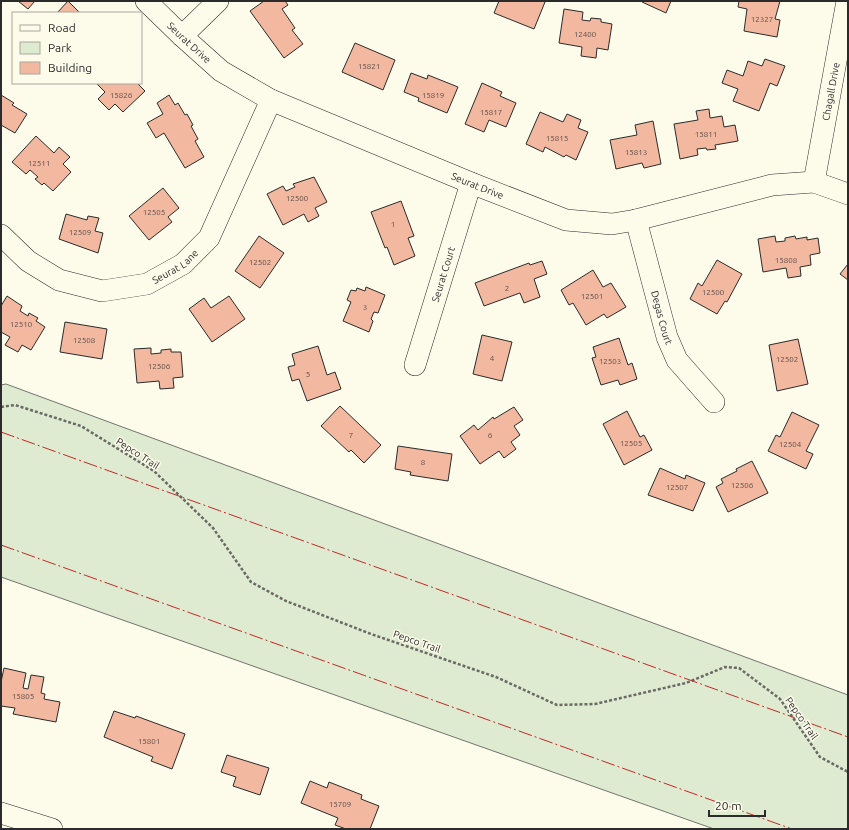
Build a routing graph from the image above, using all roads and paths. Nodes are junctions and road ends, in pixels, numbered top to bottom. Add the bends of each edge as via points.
1 (146, 1) edge
2 (218, 1) edge
3 (847, 1) edge
4 (182, 36) junction
5 (271, 100) junction
6 (814, 182) junction
7 (471, 183) junction
8 (848, 194) edge
9 (636, 220) junction
10 (1, 235) edge
11 (415, 365) dead end
12 (714, 402) dead end
13 (1, 407) edge
14 (848, 772) edge
15 (1, 813) edge
16 (52, 829) edge

1 - 4 street, Seurat Drive
2 - 4 street
3 - 6 street, Chagall Drive
4 - 5 street, Seurat Drive via 221,71
5 - 7 street, Seurat Drive
5 - 10 street, Seurat Lane via 209,238 183,264 147,284 102,291 59,280 28,261
6 - 8 street, Seurat Drive
6 - 9 street, Seurat Drive via 772,185
7 - 9 street, Seurat Drive via 566,220 612,224
7 - 11 street, Seurat Court
9 - 12 street, Degas Court via 669,342 677,360
13 - 14 path, Pepco Trail via 15,405 81,426 154,471 213,528 251,582 286,601 496,678 557,705 595,704 686,683 725,667 739,668 780,699 820,757
15 - 16 street

